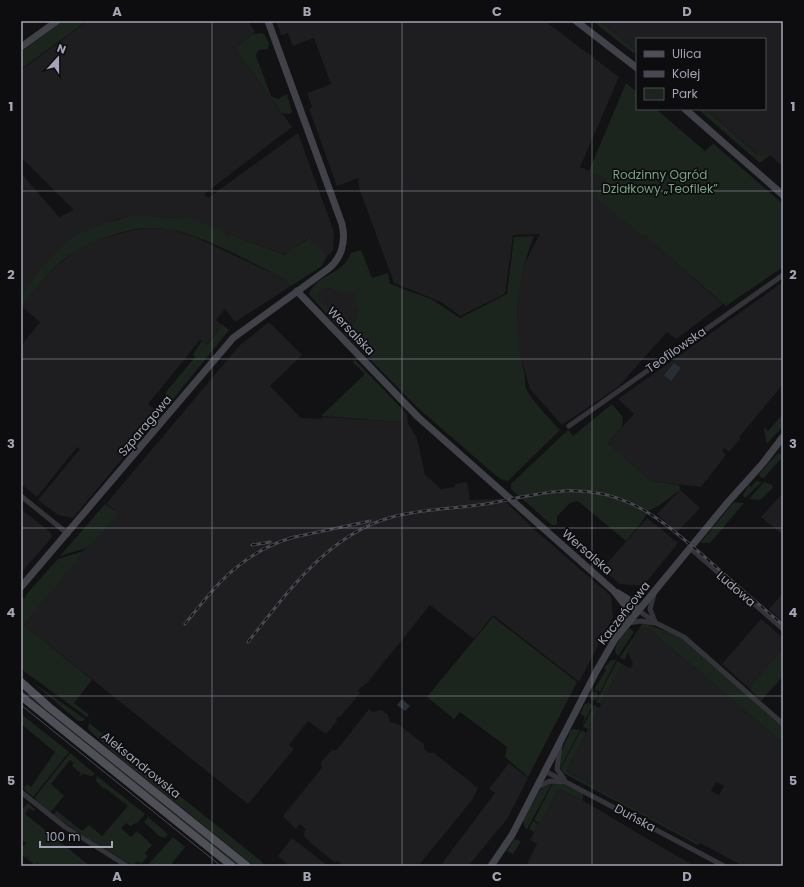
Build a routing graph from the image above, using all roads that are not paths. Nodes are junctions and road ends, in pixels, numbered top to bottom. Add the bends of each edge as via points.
1 (57, 21) edge
2 (268, 21) edge
3 (576, 21) edge
4 (21, 47) edge
5 (636, 67) edge
6 (686, 110) edge
7 (783, 195) edge
8 (783, 275) edge
9 (297, 291) junction
10 (569, 426) dead end
11 (783, 437) edge
12 (21, 496) edge
13 (68, 534) junction
14 (690, 548) junction
15 (21, 587) edge
16 (614, 591) junction
17 (655, 591) junction
18 (625, 605) junction
19 (638, 610) junction
20 (656, 623) junction
21 (626, 624) junction
22 (783, 629) edge
23 (21, 682) edge
24 (21, 696) edge
25 (783, 724) edge
26 (561, 742) junction
27 (545, 771) junction
28 (567, 782) junction
29 (536, 788) junction
30 (21, 792) edge
31 (127, 866) edge
32 (232, 866) edge
33 (247, 866) edge
34 (491, 866) edge
35 (724, 866) edge

1 - 4 street
2 - 9 street via 344,234 343,245 336,261
3 - 5 street
6 - 7 street
8 - 10 street, Teofilowska
9 - 13 street, Szparagowa via 233,338
9 - 16 street, Wersalska via 418,417
11 - 14 street, Kaczeńcowa
12 - 13 street
13 - 15 street, Szparagowa
14 - 17 street, Kaczeńcowa
14 - 22 street, Ludowa
16 - 18 street, Wersalska
16 - 19 street, Wersalska via 629,600
17 - 19 street, Kaczeńcowa
17 - 20 street via 650,609
18 - 19 street, Wersalska
18 - 21 street
19 - 20 street, Wersalska
19 - 21 street, Kaczeńcowa
20 - 21 street, Wersalska via 638,621
20 - 25 street, Wersalska via 684,637
21 - 26 street, Kaczeńcowa via 606,653
23 - 33 main road, Aleksandrowska
24 - 32 main road, Aleksandrowska
26 - 27 street, Kaczeńcowa
26 - 28 street via 557,769
27 - 28 street, Duńska
27 - 29 street, Kaczeńcowa
28 - 29 street via 550,781
28 - 35 street, Duńska
29 - 34 street, Kaczeńcowa via 506,846
30 - 31 street via 65,827

